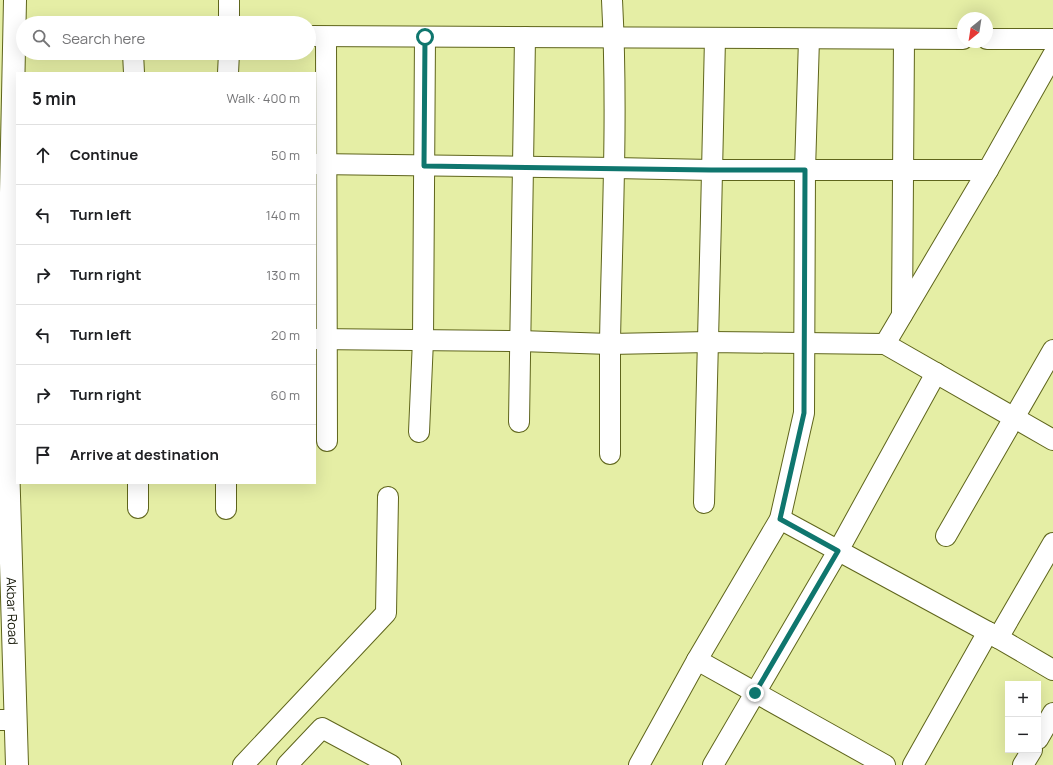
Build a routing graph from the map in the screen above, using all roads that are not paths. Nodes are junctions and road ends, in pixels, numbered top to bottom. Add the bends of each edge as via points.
1 (15, 0) edge
2 (229, 0) edge
3 (612, 0) edge
4 (229, 16) edge
5 (318, 36) edge
6 (425, 37) junction
7 (525, 37) junction
8 (614, 38) junction
9 (715, 38) junction
10 (809, 39) junction
11 (904, 39) junction
12 (957, 39) edge
13 (993, 39) edge
14 (1053, 40) edge
15 (1053, 55) edge
16 (133, 60) edge
17 (228, 60) edge
18 (134, 72) edge
19 (228, 72) edge
20 (14, 161) edge
21 (321, 164) edge
22 (424, 166) junction
23 (523, 167) junction
24 (615, 168) junction
25 (711, 170) junction
26 (805, 170) junction
27 (903, 170) junction
28 (988, 170) junction
29 (902, 314) junction
30 (13, 337) edge
31 (321, 339) edge
32 (423, 340) junction
33 (520, 341) junction
34 (709, 342) junction
35 (805, 343) junction
36 (610, 344) junction
37 (885, 344) junction
38 (1053, 350) edge
39 (936, 373) junction
40 (1014, 418) junction
41 (518, 422) dead end
42 (419, 432) dead end
43 (1053, 440) edge
44 (328, 441) dead end
45 (610, 454) dead end
46 (4, 461) edge
47 (138, 484) edge
48 (226, 484) edge
49 (388, 497) dead end
50 (704, 503) dead end
51 (138, 508) dead end
52 (226, 509) dead end
53 (780, 519) junction
54 (946, 536) dead end
55 (1053, 543) edge
56 (838, 551) junction
57 (993, 635) junction
58 (697, 660) junction
59 (1053, 670) edge
60 (755, 693) junction
61 (1053, 713) edge
62 (8, 720) edge
63 (1041, 734) edge
64 (1030, 753) edge
65 (381, 763) edge
66 (17, 765) edge
67 (243, 765) edge
68 (287, 765) edge
69 (640, 765) edge
70 (713, 765) edge
71 (885, 765) edge
72 (913, 765) edge
73 (1023, 765) edge

1 - 20 main road, Akbar Road
2 - 4 street
3 - 8 street
5 - 6 street
5 - 21 street
6 - 7 street
6 - 22 street
7 - 8 street
7 - 23 street
8 - 9 street
8 - 24 street
9 - 10 street
9 - 25 street
10 - 11 street
10 - 26 street
11 - 12 street
11 - 27 street
13 - 14 street
15 - 28 street
16 - 18 street
17 - 19 street
20 - 30 main road, Akbar Road
21 - 22 street
21 - 31 street
22 - 23 street
22 - 32 street
23 - 24 street
23 - 33 street
24 - 25 street
24 - 36 street
25 - 26 street
25 - 34 street
26 - 27 street
26 - 35 street
27 - 28 street
27 - 29 street
28 - 29 street
29 - 37 street
30 - 46 main road, Akbar Road
31 - 32 street
31 - 44 street
32 - 33 street
32 - 42 street
33 - 36 street
33 - 41 street
34 - 35 street
34 - 36 street
34 - 50 street
35 - 37 street
35 - 53 street via 804,413
36 - 45 street
37 - 39 street
38 - 40 street
39 - 40 street
39 - 56 street
40 - 43 street
40 - 54 street
46 - 62 main road, Akbar Road
47 - 51 street
48 - 52 street
49 - 67 street via 386,613
53 - 56 street
53 - 58 street
55 - 57 street
56 - 57 street
56 - 60 street
57 - 59 street
57 - 72 street
58 - 60 street
58 - 69 street
60 - 70 street
60 - 71 street
61 - 63 street
62 - 66 main road, Akbar Road
64 - 73 street
65 - 68 street via 322,728

